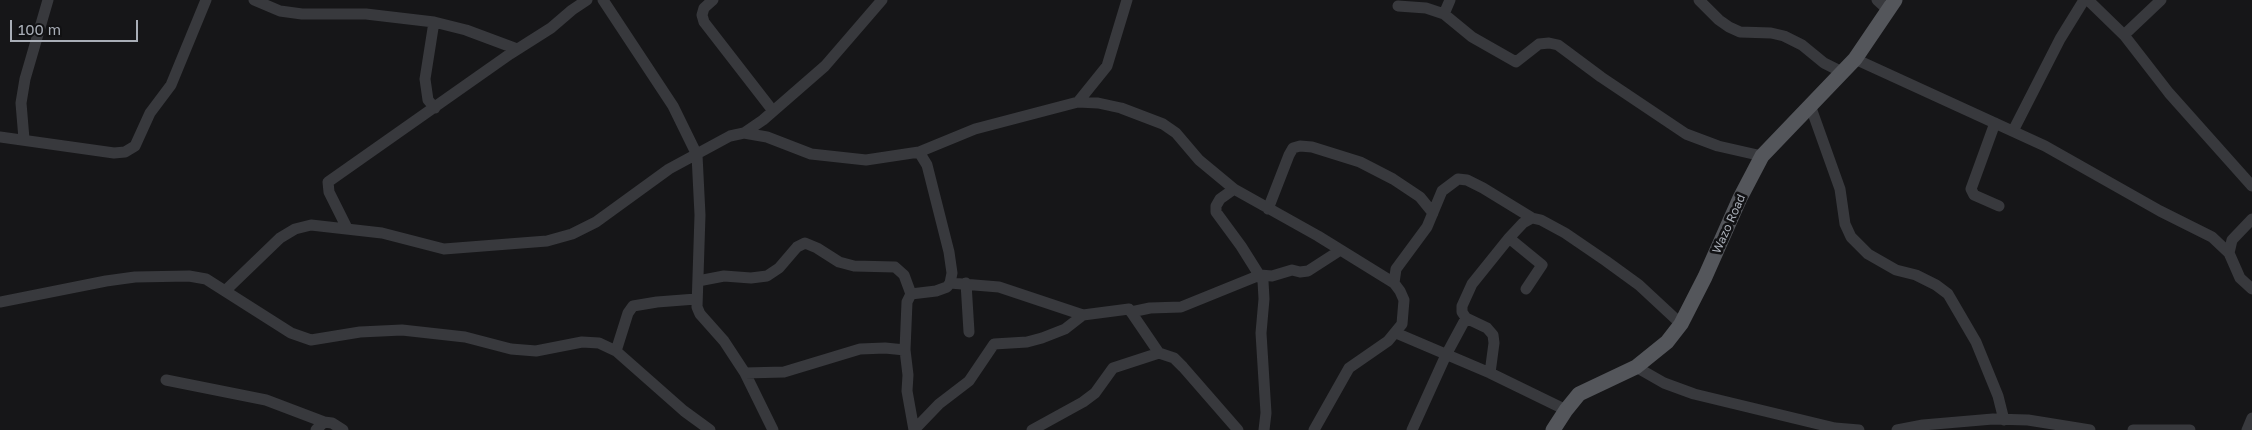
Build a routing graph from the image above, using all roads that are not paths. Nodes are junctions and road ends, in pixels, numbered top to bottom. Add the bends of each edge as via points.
1 (48, 0) edge
2 (206, 0) edge
3 (254, 0) edge
4 (587, 0) edge
5 (603, 0) edge
6 (713, 0) edge
7 (882, 0) edge
8 (1127, 0) edge
9 (1450, 0) edge
10 (1699, 0) edge
11 (1877, 0) edge
12 (2084, 0) edge
13 (2088, 0) edge
14 (2162, 0) edge
15 (1398, 6) dead end
16 (1892, 6) edge
17 (1444, 14) junction
18 (434, 22) junction
19 (2124, 35) junction
20 (518, 49) junction
21 (1855, 59) junction
22 (1842, 72) junction
23 (1078, 102) junction
24 (1810, 105) junction
25 (434, 108) junction
26 (774, 111) junction
27 (1995, 123) junction
28 (2013, 131) junction
29 (744, 133) junction
30 (0, 138) edge
31 (24, 139) junction
32 (919, 152) junction
33 (697, 155) junction
34 (1762, 156) junction
35 (2252, 186) edge
36 (1234, 189) junction
37 (1999, 206) dead end
38 (1268, 209) junction
39 (1433, 213) junction
40 (1532, 218) junction
41 (2252, 219) edge
42 (347, 228) junction
43 (1509, 238) junction
44 (1339, 251) junction
45 (2229, 253) junction
46 (1396, 269) junction
47 (1381, 275) junction
48 (1265, 277) junction
49 (698, 282) junction
50 (950, 282) junction
51 (966, 283) junction
52 (1394, 283) junction
53 (1526, 289) dead end
54 (2252, 289) edge
55 (225, 291) junction
56 (911, 294) junction
57 (696, 299) junction
58 (0, 302) edge
59 (1132, 312) junction
60 (1083, 315) junction
61 (1466, 318) junction
62 (1681, 324) junction
63 (969, 332) dead end
64 (1396, 333) junction
65 (616, 350) junction
66 (905, 350) junction
67 (1159, 352) junction
68 (1446, 355) junction
69 (1636, 367) junction
70 (745, 373) junction
71 (1490, 373) junction
72 (166, 380) dead end
73 (1566, 410) junction
74 (2252, 418) edge
75 (2004, 420) junction
76 (1979, 425) edge
77 (2029, 425) edge
78 (320, 426) edge
79 (343, 430) edge
80 (710, 430) edge
81 (773, 430) edge
82 (1032, 430) edge
83 (1238, 430) edge
84 (1264, 430) edge
85 (1314, 430) edge
86 (1412, 430) edge
87 (1553, 430) edge
88 (1859, 430) edge
89 (1897, 430) edge
90 (2090, 430) edge
91 (2133, 430) edge
92 (2190, 430) edge
93 (2247, 430) edge

1 - 31 street via 21,102
2 - 31 street via 171,85 150,113 135,146 125,152 114,153
3 - 18 street via 280,11 302,14 366,14
4 - 20 street
5 - 33 street via 673,106
6 - 26 street via 704,8 704,22
7 - 26 street via 825,66
8 - 23 street via 1108,66
9 - 17 street
10 - 22 street via 1729,27 1740,32 1784,36
11 - 16 street
12 - 28 street
13 - 19 street
14 - 19 street
15 - 17 street via 1426,8
16 - 21 main road, Wazo Road
17 - 34 street via 1472,37 1516,62 1539,44 1558,45 1601,78 1686,134 1718,146
18 - 20 street
18 - 25 street via 425,79 428,100
19 - 35 street via 2169,93
20 - 25 street
21 - 22 main road, Wazo Road
21 - 27 street
22 - 24 main road, Wazo Road
23 - 32 street via 975,129
23 - 36 street via 1121,108 1163,124
24 - 34 main road, Wazo Road
24 - 75 street via 1840,189 1845,224 1851,237 1868,254 1896,270 1936,285 1948,294 1976,342
25 - 42 street via 328,182 329,192
26 - 29 street
27 - 28 street
27 - 37 street via 1971,189 1974,195
28 - 45 street via 2212,237
29 - 32 street via 767,137 811,154 841,159 866,160
29 - 33 street via 730,136
30 - 31 street
32 - 50 street via 926,165 949,252
33 - 42 street via 670,169 596,222 572,234 547,241 444,249
33 - 49 street via 700,216
34 - 62 main road, Wazo Road
36 - 38 street
36 - 48 street via 1220,199 1216,212
38 - 39 street via 1289,155 1293,148 1300,146 1360,162 1420,197
38 - 44 street
39 - 40 street via 1444,188 1462,179
39 - 46 street via 1427,227
40 - 43 street via 1522,223
40 - 62 street via 1565,233 1606,261 1639,285
41 - 45 street via 2232,240
42 - 55 street via 311,225 295,229 280,238
43 - 53 street via 1542,265
43 - 61 street via 1472,284 1462,306
44 - 47 street
44 - 48 street via 1308,271 1292,270
45 - 54 street via 2240,278
46 - 47 street
46 - 52 street
47 - 52 street
48 - 59 street via 1181,307
48 - 84 street via 1261,333 1266,413
49 - 56 street via 724,276 768,276 805,243 839,262 894,267 904,275
49 - 57 street
50 - 51 street
50 - 56 street via 940,290
51 - 60 street via 1020,292
51 - 63 street
52 - 64 street via 1404,300 1404,318
55 - 58 street via 206,279 172,275 81,284
55 - 65 street via 291,333 311,340 360,332 402,330 464,337 511,349 536,350 582,342 599,343
56 - 66 street via 907,302
57 - 65 street via 633,306
57 - 70 street via 700,314 724,341
59 - 60 street via 1125,308
59 - 67 street
60 - 66 street via 1065,329 1042,338 994,344 969,381 939,404 914,430 907,392
61 - 68 street
61 - 71 street via 1487,328 1493,335
62 - 69 main road, Wazo Road via 1662,346
64 - 68 street
64 - 85 street via 1349,368
65 - 80 street
66 - 70 street via 860,349 784,372
67 - 82 street via 1113,368 1095,393
67 - 83 street via 1174,358
68 - 71 street
68 - 86 street
69 - 73 main road, Wazo Road via 1584,391
69 - 88 street via 1664,383 1694,394 1835,428
70 - 81 street
71 - 73 street
72 - 78 street via 266,400
73 - 87 main road, Wazo Road
74 - 93 street
75 - 76 street
75 - 77 street
76 - 89 street via 1924,425
77 - 90 street
78 - 79 street via 332,423
91 - 92 street

